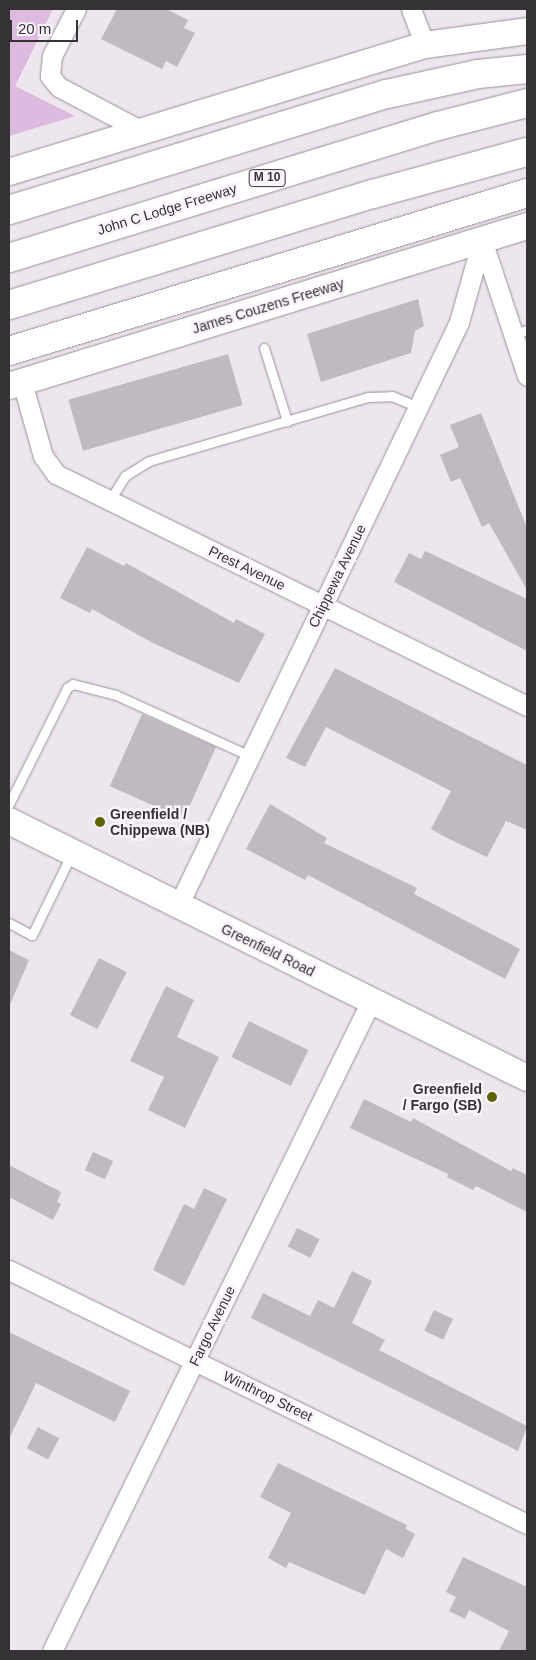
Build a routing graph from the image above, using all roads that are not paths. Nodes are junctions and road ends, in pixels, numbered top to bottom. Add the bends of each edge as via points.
1 (76, 9) edge
2 (411, 9) edge
3 (423, 9) edge
4 (527, 31) edge
5 (425, 45) junction
6 (527, 69) edge
7 (527, 103) edge
8 (140, 130) junction
9 (527, 152) edge
10 (9, 172) edge
11 (527, 193) edge
12 (9, 210) edge
13 (527, 226) edge
14 (482, 240) junction
15 (9, 258) edge
16 (9, 305) edge
17 (520, 332) edge
18 (264, 348) dead end
19 (9, 351) edge
20 (527, 376) edge
21 (15, 384) edge
22 (418, 407) junction
23 (287, 421) junction
24 (110, 500) junction
25 (323, 606) junction
26 (527, 706) edge
27 (250, 756) junction
28 (9, 804) edge
29 (9, 821) edge
30 (72, 853) junction
31 (178, 906) junction
32 (9, 923) edge
33 (371, 1001) junction
34 (527, 1078) edge
35 (9, 1270) edge
36 (196, 1360) junction
37 (527, 1524) edge
38 (52, 1651) edge

1 - 8 street via 52,56 50,76 59,87
2 - 5 street
3 - 5 street
4 - 5 main road
5 - 8 main road
6 - 12 highway via 478,74 387,94
7 - 15 highway, John C Lodge Freeway / M 10 via 438,126
8 - 10 main road
9 - 16 highway via 373,194
11 - 19 highway
13 - 14 main road, James Couzens Freeway
14 - 17 street
14 - 21 main road, James Couzens Freeway
14 - 22 street, Chippewa Avenue via 459,322
17 - 20 street
18 - 23 lane
21 - 24 street, Prest Avenue via 48,465 56,474
22 - 23 lane via 392,396 368,398
22 - 25 street, Chippewa Avenue
23 - 24 lane via 149,461 125,476
24 - 25 street, Prest Avenue
25 - 26 street, Prest Avenue
25 - 27 street, Chippewa Avenue
27 - 28 lane via 116,695 74,684 67,688
27 - 31 street, Chippewa Avenue
29 - 30 main road, Greenfield Road
30 - 31 main road, Greenfield Road
30 - 32 lane via 32,935
31 - 33 main road, Greenfield Road
33 - 34 main road, Greenfield Road
33 - 36 street, Fargo Avenue
35 - 36 street, Winthrop Street
36 - 37 street, Winthrop Street
36 - 38 street, Fargo Avenue

